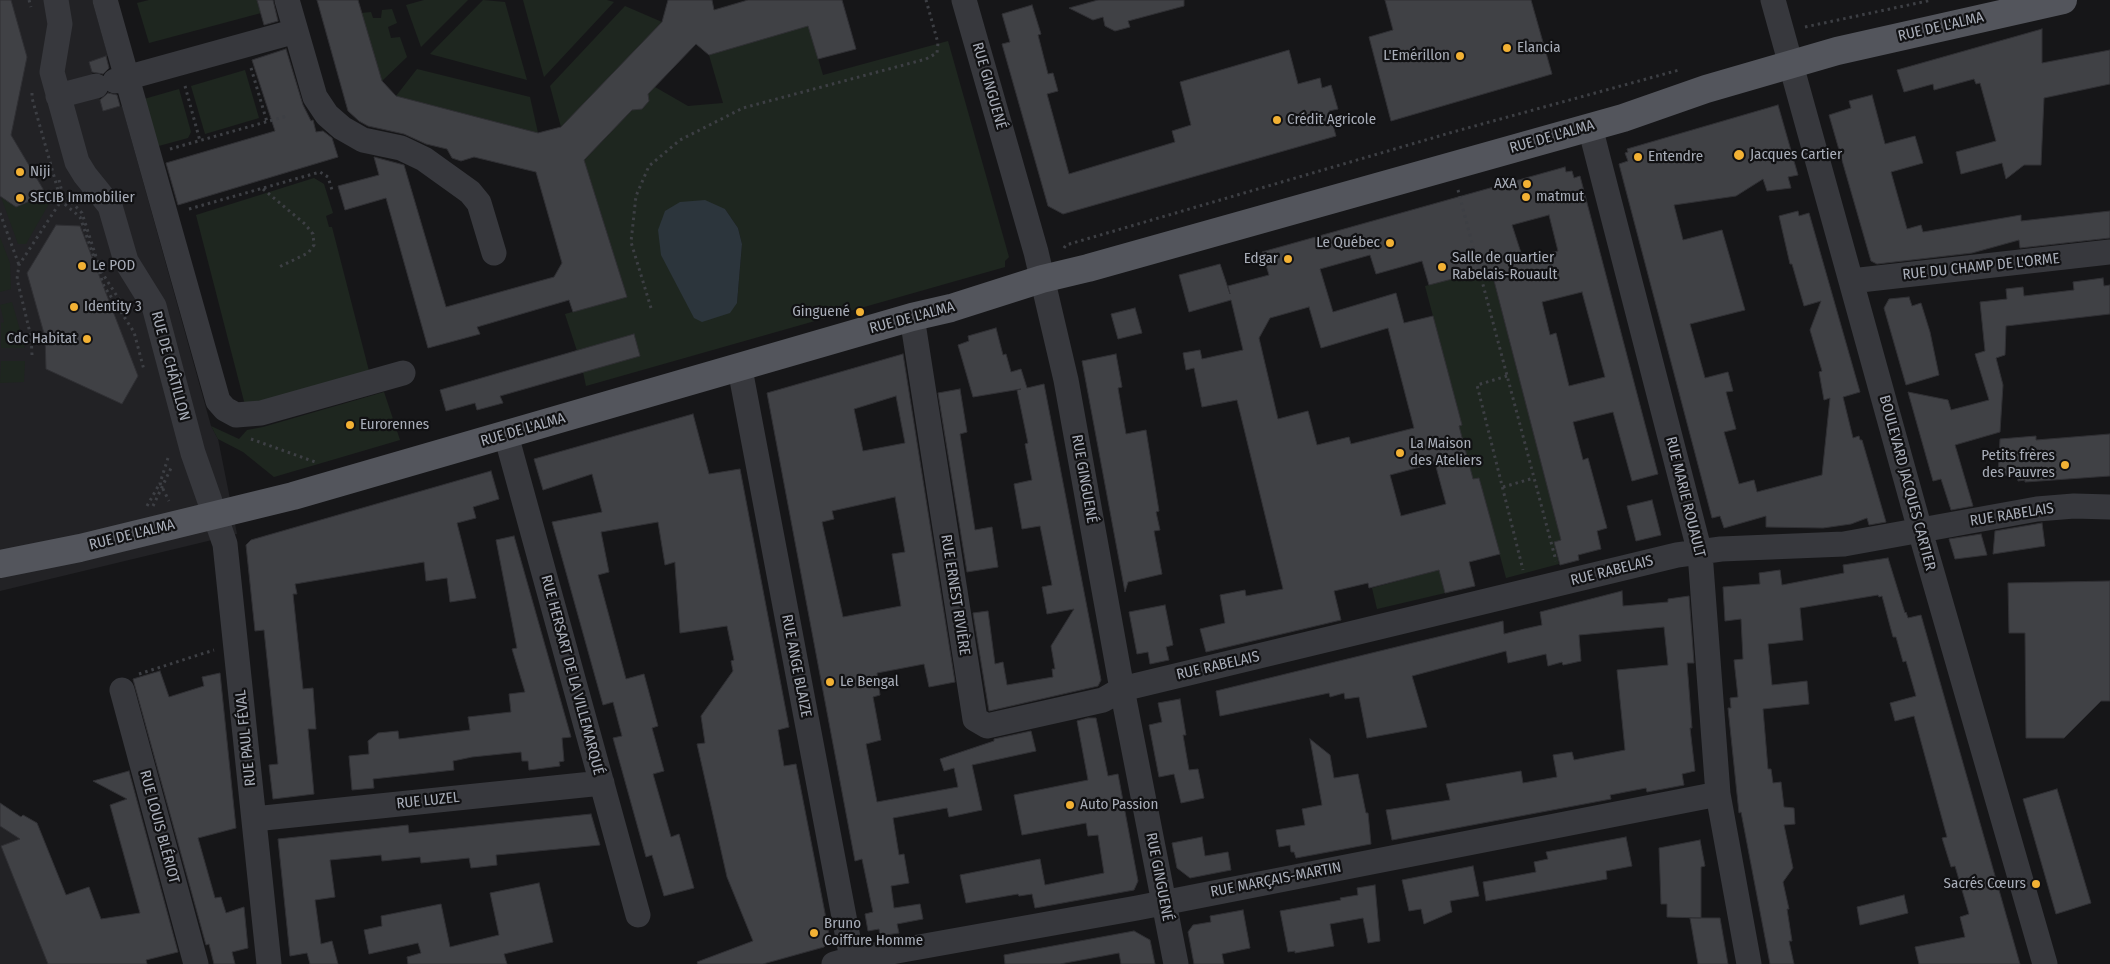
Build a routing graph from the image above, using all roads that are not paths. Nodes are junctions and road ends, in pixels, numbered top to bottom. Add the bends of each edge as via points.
1 (56, 0) edge
2 (105, 0) edge
3 (287, 0) edge
4 (965, 0) edge
5 (1773, 0) edge
6 (2063, 0) edge
7 (2009, 6) edge
8 (296, 30) junction
9 (1791, 65) junction
10 (113, 81) junction
11 (58, 96) junction
12 (1590, 127) junction
13 (2110, 252) edge
14 (494, 253) dead end
15 (1042, 279) junction
16 (1851, 282) junction
17 (912, 317) junction
18 (740, 369) junction
19 (403, 373) dead end
20 (506, 435) junction
21 (2110, 507) edge
22 (215, 514) junction
23 (1920, 530) junction
24 (1700, 552) junction
25 (0, 564) edge
26 (1122, 689) junction
27 (122, 690) road end
28 (602, 783) junction
29 (1718, 794) junction
30 (254, 818) junction
31 (1165, 902) junction
32 (638, 915) dead end
33 (846, 962) edge
34 (196, 964) edge
35 (269, 964) edge
36 (1176, 964) edge
37 (1749, 964) edge
38 (2045, 964) edge

1 - 11 street, RUE DE CHÂTILLON via 60,24 52,72
2 - 10 street
3 - 8 street
4 - 15 street, RUE GINGUENÉ
5 - 9 street, BOULEVARD JACQUES CARTIER
6 - 7 main road, RUE DE L'ALMA
7 - 9 main road, RUE DE L'ALMA
8 - 10 street
8 - 14 street via 315,97 327,115 363,140 401,148 424,159 470,192 480,203
9 - 12 main road, RUE DE L'ALMA
9 - 16 street, BOULEVARD JACQUES CARTIER
10 - 11 street
10 - 19 street via 150,154 218,401 225,409 236,415 261,413
11 - 22 street, RUE DE CHÂTILLON via 77,162 110,206 122,252 154,306 193,453
12 - 15 main road, RUE DE L'ALMA
12 - 24 street, RUE MARIE ROUAULT
13 - 16 street, RUE DU CHAMP DE L'ORME
15 - 17 main road, RUE DE L'ALMA via 969,303
15 - 26 street, RUE GINGUENÉ via 1066,380
16 - 23 street, BOULEVARD JACQUES CARTIER
17 - 18 main road, RUE DE L'ALMA
17 - 26 street, RUE ERNEST RIVIÈRE via 974,719 987,726 1103,700
18 - 20 main road, RUE DE L'ALMA
18 - 33 street, RUE ANGE BLAIZE
20 - 22 main road, RUE DE L'ALMA
20 - 28 street, RUE HERSART DE LA VILLEMARQUÉ
21 - 23 street, RUE RABELAIS via 2037,509
22 - 25 main road, RUE DE L'ALMA via 80,548
22 - 30 street, RUE PAUL FÉVAL via 225,544
23 - 24 street, RUE RABELAIS via 1844,544
23 - 38 street, BOULEVARD JACQUES CARTIER
24 - 26 street, RUE RABELAIS
24 - 29 street, RUE MARIE ROUAULT
26 - 31 street, RUE GINGUENÉ
27 - 34 street, RUE LOUIS BLÉRIOT
28 - 30 street, RUE LUZEL
28 - 32 street, RUE HERSART DE LA VILLEMARQUÉ
29 - 31 street, RUE MARÇAIS-MARTIN
29 - 37 street, RUE MARIE ROUAULT
30 - 35 street, RUE PAUL FÉVAL
31 - 33 street, RUE MARÇAIS-MARTIN
31 - 36 street, RUE GINGUENÉ

